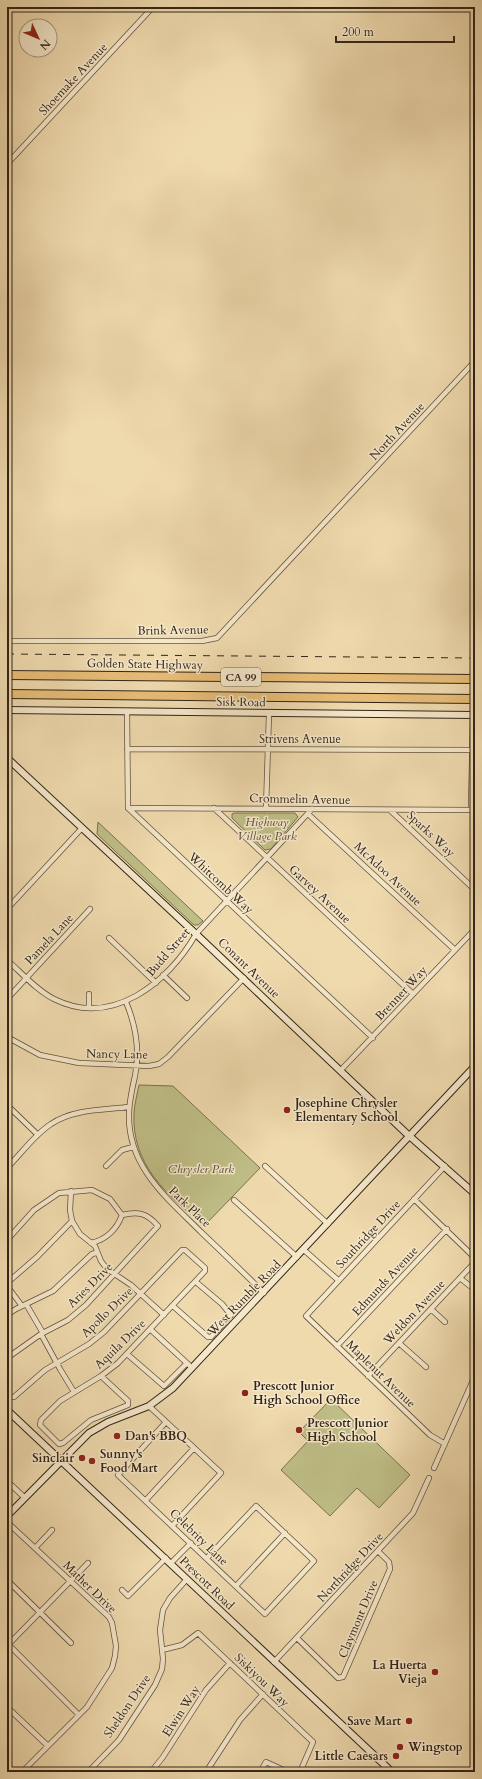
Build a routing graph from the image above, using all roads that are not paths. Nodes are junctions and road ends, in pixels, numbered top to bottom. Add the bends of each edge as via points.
1 (153, 7) edge
2 (7, 164) edge
3 (475, 361) edge
4 (334, 513) joint
5 (7, 641) edge
6 (7, 675) edge
7 (475, 679) edge
8 (7, 694) edge
9 (475, 699) edge
10 (7, 710) edge
11 (127, 712) junction
12 (269, 714) junction
13 (474, 715) edge
14 (267, 748) junction
15 (127, 749) junction
16 (473, 750) junction
17 (7, 758) edge
18 (128, 808) junction
19 (214, 808) junction
20 (266, 808) junction
21 (312, 809) junction
22 (390, 810) junction
23 (472, 810) junction
24 (308, 814) junction
25 (475, 815) edge
26 (82, 828) junction
27 (266, 858) junction
28 (475, 890) edge
29 (226, 902) junction
30 (7, 909) edge
31 (90, 909) dead end
32 (475, 929) edge
33 (196, 934) junction
34 (109, 938) dead end
35 (455, 950) junction
36 (7, 960) edge
37 (163, 975) junction
38 (27, 978) junction
39 (244, 978) junction
40 (156, 983) junction
41 (89, 994) dead end
42 (413, 994) junction
43 (187, 998) dead end
44 (7, 999) edge
45 (126, 1002) junction
46 (89, 1008) junction
47 (7, 1037) edge
48 (372, 1038) junction
49 (136, 1066) junction
50 (475, 1066) edge
51 (340, 1071) junction
52 (7, 1105) edge
53 (129, 1107) junction
54 (38, 1135) junction
55 (410, 1137) junction
56 (133, 1147) junction
57 (106, 1166) dead end
58 (266, 1166) dead end
59 (445, 1166) junction
60 (7, 1168) edge
61 (71, 1191) junction
62 (475, 1194) edge
63 (414, 1199) junction
64 (234, 1200) dead end
65 (122, 1215) junction
66 (72, 1221) junction
67 (328, 1224) junction
68 (447, 1229) junction
69 (7, 1240) edge
70 (91, 1243) junction
71 (304, 1250) junction
72 (96, 1253) junction
73 (297, 1257) junction
74 (475, 1258) edge
75 (475, 1262) edge
76 (205, 1270) joint
77 (116, 1274) junction
78 (460, 1278) junction
79 (338, 1280) junction
80 (196, 1282) junction
81 (7, 1283) edge
82 (7, 1286) edge
83 (475, 1290) edge
84 (264, 1293) junction
85 (141, 1294) junction
86 (24, 1305) junction
87 (173, 1306) junction
88 (431, 1309) junction
89 (7, 1315) edge
90 (164, 1315) junction
91 (306, 1316) joint
92 (445, 1322) dead end
93 (150, 1330) junction
94 (42, 1334) junction
95 (399, 1343) junction
96 (337, 1346) junction
97 (127, 1354) junction
98 (7, 1358) edge
99 (56, 1363) junction
100 (189, 1365) junction
101 (426, 1367) dead end
102 (102, 1376) junction
103 (368, 1376) junction
104 (475, 1376) edge
105 (74, 1392) junction
106 (7, 1394) edge
107 (149, 1406) junction
108 (7, 1410) edge
109 (166, 1422) junction
110 (445, 1444) junction
111 (194, 1448) junction
112 (61, 1461) junction
113 (434, 1468) dead end
114 (429, 1478) dead end
115 (7, 1481) edge
116 (25, 1498) junction
117 (146, 1500) junction
118 (7, 1516) edge
119 (7, 1522) edge
120 (173, 1525) junction
121 (52, 1530) dead end
122 (284, 1533) junction
123 (191, 1543) junction
124 (35, 1548) junction
125 (378, 1551) junction
126 (166, 1558) junction
127 (208, 1558) junction
128 (170, 1563) junction
129 (88, 1564) dead end
130 (187, 1579) junction
131 (7, 1581) edge
132 (71, 1582) junction
133 (236, 1586) junction
134 (122, 1590) dead end
135 (40, 1613) junction
136 (297, 1638) junction
137 (71, 1642) dead end
138 (8, 1646) edge
139 (162, 1650) junction
140 (274, 1662) junction
141 (230, 1663) junction
142 (263, 1694) junction
143 (7, 1707) edge
144 (78, 1715) junction
145 (48, 1746) junction
146 (7, 1767) edge
147 (12, 1772) edge
148 (22, 1772) edge
149 (88, 1772) edge
150 (151, 1772) edge
151 (206, 1772) edge
152 (260, 1772) edge
153 (288, 1772) edge
154 (300, 1772) edge
155 (392, 1772) edge

1 - 2 street, Shoemake Avenue
3 - 4 street, North Avenue
4 - 5 street, Brink Avenue via 214,640
6 - 7 highway, Golden State Highway / CA 99
8 - 9 highway, CA 99
10 - 11 street, Sisk Road
11 - 12 street, Sisk Road
11 - 15 street
12 - 13 street, Sisk Road
12 - 14 street
13 - 16 street
14 - 15 street, Strivens Avenue
14 - 16 street, Strivens Avenue
14 - 20 street
15 - 18 street
16 - 23 street
17 - 26 street, Conant Avenue
18 - 19 street, Crommelin Avenue
18 - 29 street, Whitcomb Way
19 - 20 street, Crommelin Avenue
19 - 27 street, Garvey Avenue
20 - 21 street, Crommelin Avenue
21 - 22 street, Crommelin Avenue
21 - 24 street, Budd Street
22 - 23 street, Crommelin Avenue
22 - 28 street, Sparks Way
23 - 25 street
24 - 27 street, Budd Street
24 - 35 street, McAdoo Avenue
26 - 30 street
26 - 33 street, Conant Avenue
27 - 29 street, Budd Street
27 - 42 street, Garvey Avenue
29 - 33 street, Budd Street
29 - 48 street, Whitcomb Way
31 - 38 street, Pamela Lane
32 - 35 street, Brenner Way
33 - 37 street, Budd Street via 186,950
33 - 39 street, Conant Avenue
34 - 40 street
35 - 42 street, Brenner Way
36 - 38 street, Budd Street
37 - 40 street, Budd Street
37 - 43 street
38 - 44 street, Pamela Lane
38 - 46 street, Budd Street via 54,999
39 - 49 street, Nancy Lane via 168,1057 154,1065
39 - 51 street, Conant Avenue
40 - 45 street, Budd Street
41 - 46 street
42 - 48 street, Brenner Way
45 - 46 street, Budd Street via 108,1007
45 - 49 street, Park Place via 135,1029
47 - 49 street, Nancy Lane via 28,1050 52,1059
48 - 51 street, Brenner Way
49 - 53 street, Park Place
50 - 55 street, West Rumble Road
51 - 55 street, Conant Avenue
52 - 54 street
53 - 54 street via 69,1115 50,1124
53 - 56 street, Park Place via 129,1128
54 - 60 street
55 - 59 street, Conant Avenue
55 - 67 street, West Rumble Road
56 - 57 street via 122,1150
56 - 84 street, Park Place via 144,1172 156,1188
58 - 67 street
59 - 62 street, Conant Avenue
59 - 63 street, Southridge Drive
61 - 65 street via 99,1192 110,1199
61 - 66 street
61 - 69 street via 55,1194 39,1206
63 - 68 street
63 - 79 street, Southridge Drive
64 - 73 street
65 - 70 street via 118,1224 106,1237
65 - 77 street, Aries Drive via 142,1213 158,1226
66 - 70 street via 80,1234
66 - 81 street
67 - 71 street, West Rumble Road
68 - 74 street
68 - 96 street, Edmunds Avenue
70 - 72 street
71 - 73 street, West Rumble Road
71 - 79 street
72 - 77 street via 107,1269
72 - 86 street via 53,1291
73 - 84 street, West Rumble Road
75 - 78 street, Weldon Avenue
76 - 80 street, Aquila Drive
76 - 85 street, Apollo Drive via 182,1250
77 - 85 street
77 - 94 street, Aries Drive via 75,1315
78 - 83 street
78 - 88 street, Weldon Avenue
79 - 91 street, Southridge Drive
80 - 87 street, Aquila Drive
80 - 87 street via 231,1315 209,1337
82 - 86 street
84 - 100 street, West Rumble Road
85 - 90 street
85 - 99 street, Apollo Drive via 104,1332
86 - 89 street
86 - 94 street
87 - 90 street, Aquila Drive
88 - 92 street
88 - 95 street, Weldon Avenue
90 - 93 street, Aquila Drive
91 - 96 street, Maplenut Avenue
93 - 97 street, Aquila Drive
93 - 100 street
94 - 98 street, Aries Drive
94 - 99 street
95 - 101 street
95 - 103 street, Weldon Avenue
96 - 103 street, Maplenut Avenue
97 - 100 street via 164,1386
97 - 102 street, Aquila Drive
99 - 105 street
99 - 106 street, Apollo Drive via 12,1398
100 - 107 street, West Rumble Road via 173,1388
102 - 105 street, Aquila Drive
102 - 105 street, Aquila Drive via 128,1401 128,1405 91,1420 61,1444 40,1423 51,1409
103 - 110 street, Maplenut Avenue via 430,1435
104 - 110 street
107 - 109 street
107 - 112 street, West Rumble Road via 96,1429
108 - 112 street, Prescott Road
109 - 111 street
109 - 117 street, Celebrity Lane via 118,1475
110 - 113 street
111 - 117 street
111 - 120 street via 221,1473
112 - 116 street, West Rumble Road
112 - 126 street, Prescott Road
114 - 125 street, Northridge Drive via 413,1513
115 - 116 street
116 - 118 street, West Rumble Road
117 - 120 street, Celebrity Lane
119 - 124 street, Mather Drive
120 - 123 street, Celebrity Lane
121 - 124 street
122 - 127 street via 256,1506
122 - 133 street
122 - 133 street, Celebrity Lane via 314,1561 265,1614
123 - 127 street, Celebrity Lane
123 - 128 street
124 - 132 street, Mather Drive
125 - 136 street, Northridge Drive
125 - 136 street, Claymont Drive via 391,1565 348,1668 340,1679
126 - 128 street, Prescott Road
126 - 134 street via 128,1596
127 - 133 street, Celebrity Lane
128 - 130 street, Prescott Road
129 - 132 street
130 - 139 street, Sheldon Drive via 163,1610 160,1630
130 - 140 street, Prescott Road
131 - 135 street
132 - 135 street
132 - 144 street, Mather Drive via 111,1620 116,1646 112,1668 87,1707
135 - 137 street
135 - 138 street
136 - 140 street, Northridge Drive
138 - 144 street
139 - 141 street, Siskiyou Way via 182,1645 198,1633
139 - 149 street, Sheldon Drive via 162,1668 155,1685 119,1740
140 - 155 street, Prescott Road
141 - 142 street, Siskiyou Way
141 - 150 street, Elwin Way via 206,1690
142 - 151 street via 240,1720
142 - 154 street, Siskiyou Way via 313,1742
143 - 145 street
144 - 145 street, Mather Drive
145 - 148 street, Mather Drive
146 - 147 street
152 - 153 street via 266,1762

